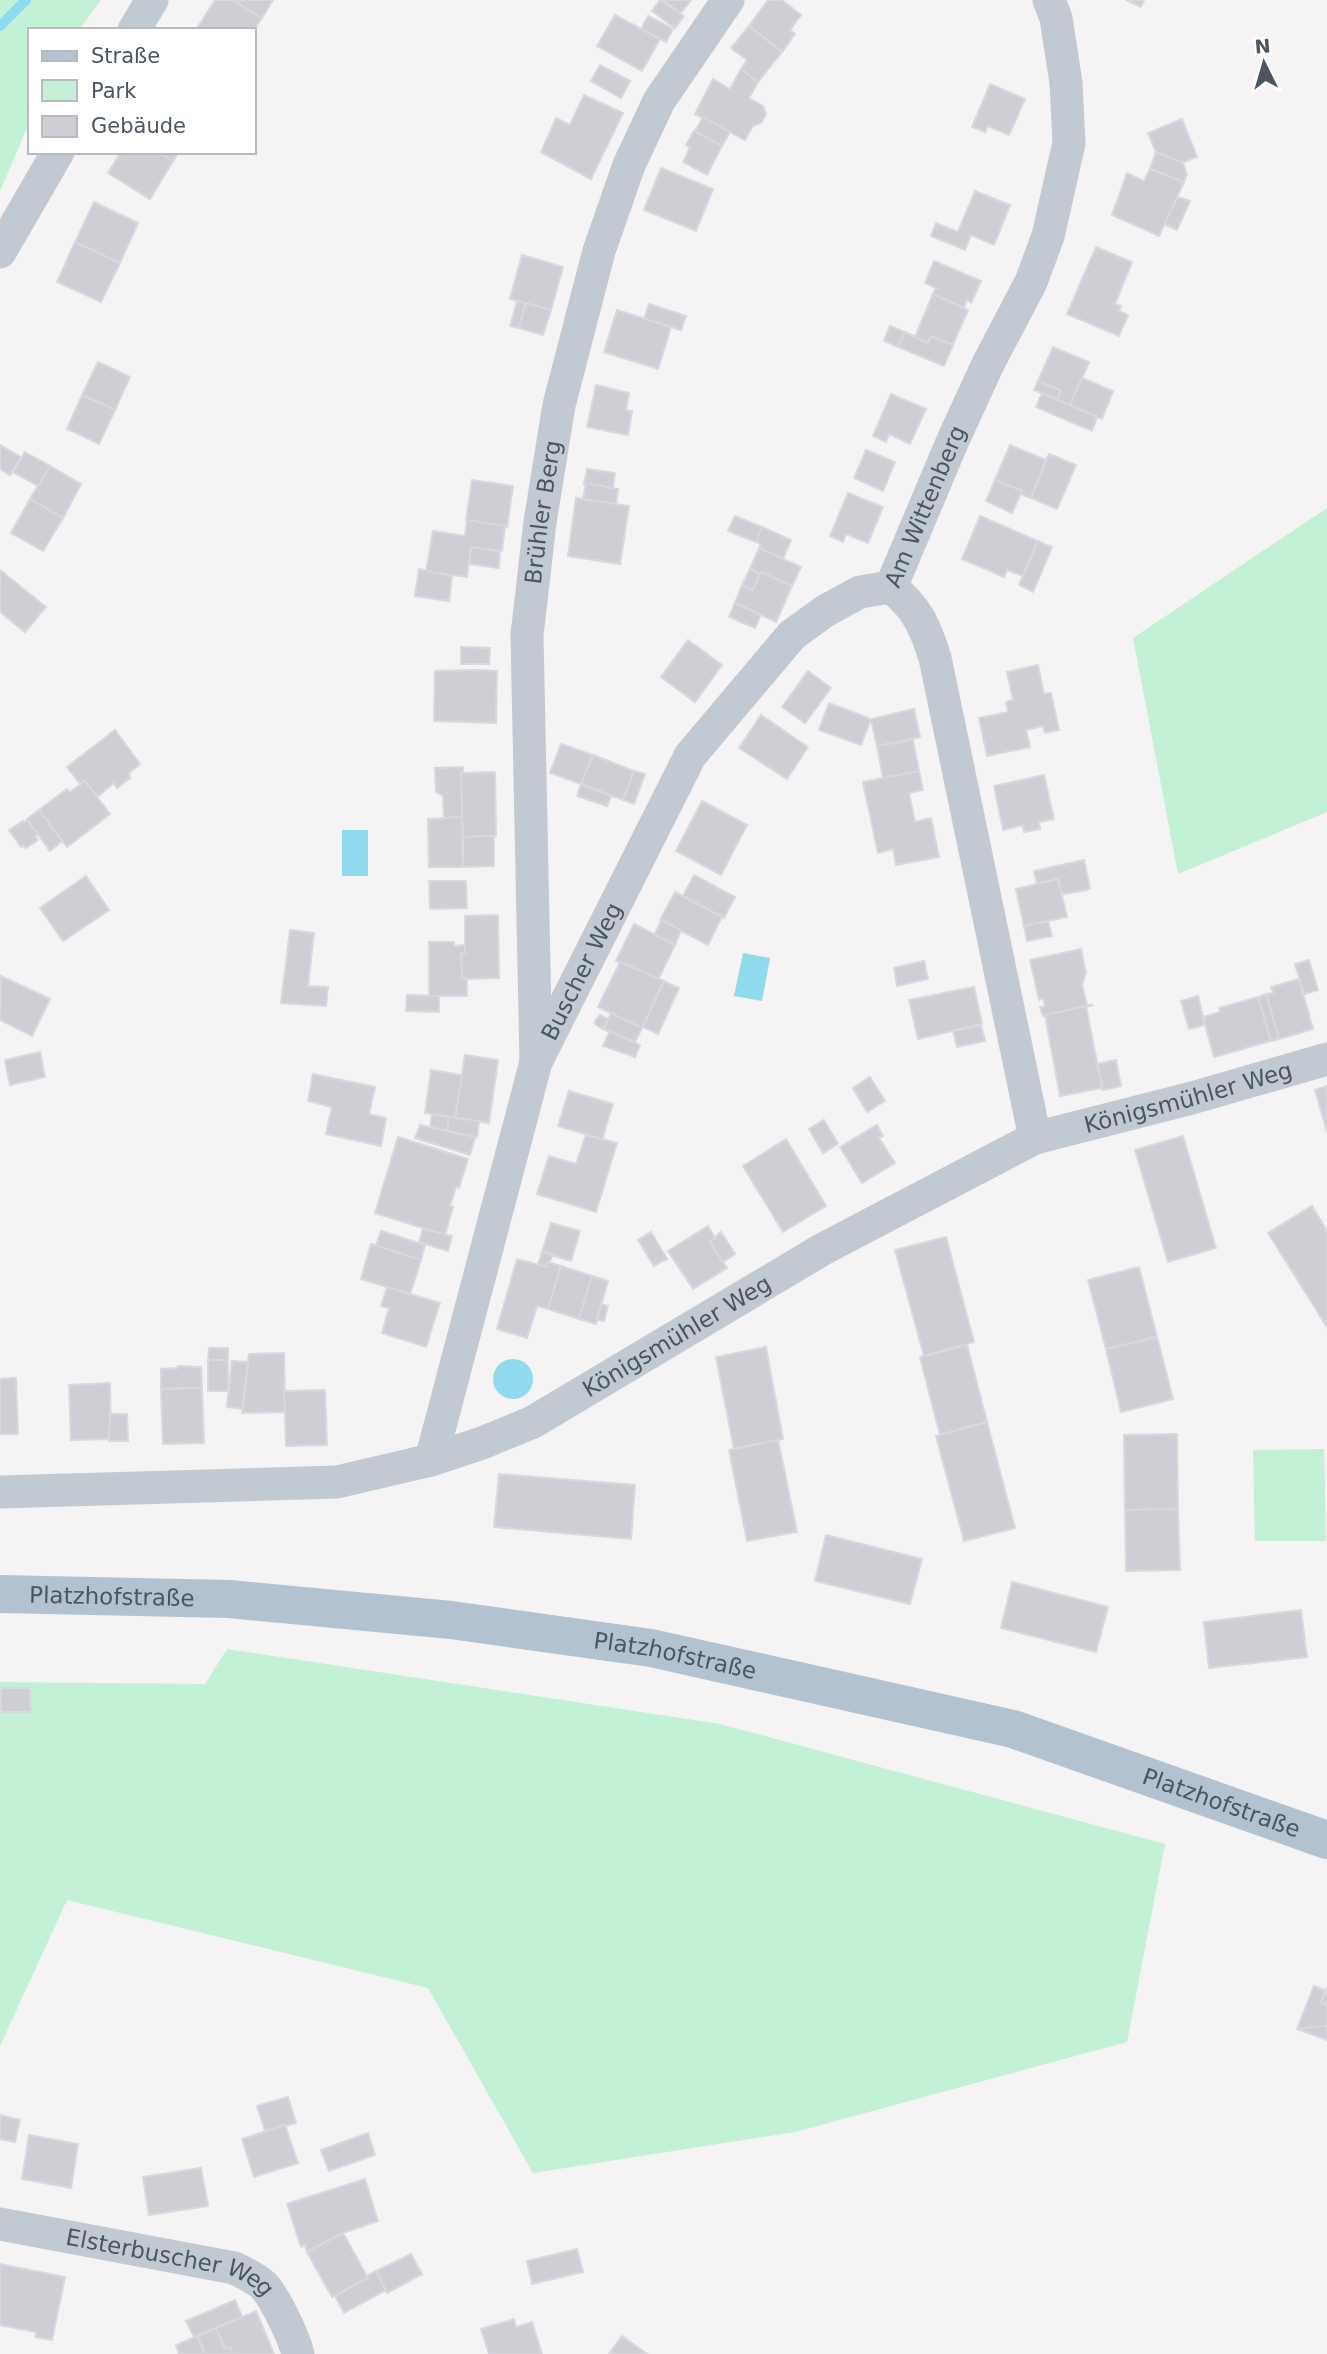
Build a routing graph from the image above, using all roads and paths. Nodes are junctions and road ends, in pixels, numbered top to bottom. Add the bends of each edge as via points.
1 (152, 0) edge
2 (728, 0) edge
3 (1049, 0) edge
4 (135, 28) edge
5 (57, 154) edge
6 (0, 252) edge
7 (891, 587) junction
8 (1327, 1059) edge
9 (537, 1062) junction
10 (1035, 1138) junction
11 (431, 1460) junction
12 (0, 1492) edge
13 (0, 1594) edge
14 (1327, 1840) edge
15 (0, 2224) edge
16 (298, 2354) edge

1 - 4 street
2 - 9 street, Brühler Berg via 659,100 629,165 599,251 559,405 527,635
3 - 7 street, Am Wittenberg via 1066,83 1069,143 1048,236
5 - 6 street
7 - 9 street, Buscher Weg via 860,592 792,635 690,756
7 - 10 street, Am Wittenberg via 908,601 925,627 934,658
8 - 10 street, Königsmühler Weg
9 - 11 street, Buscher Weg
10 - 11 street, Königsmühler Weg via 822,1249 533,1422
11 - 12 street, Königsmühler Weg via 337,1482
13 - 14 main road, Platzhofstraße via 229,1599 451,1620 651,1648 1013,1729
15 - 16 street, Elsterbuscher Weg via 234,2268 265,2287

